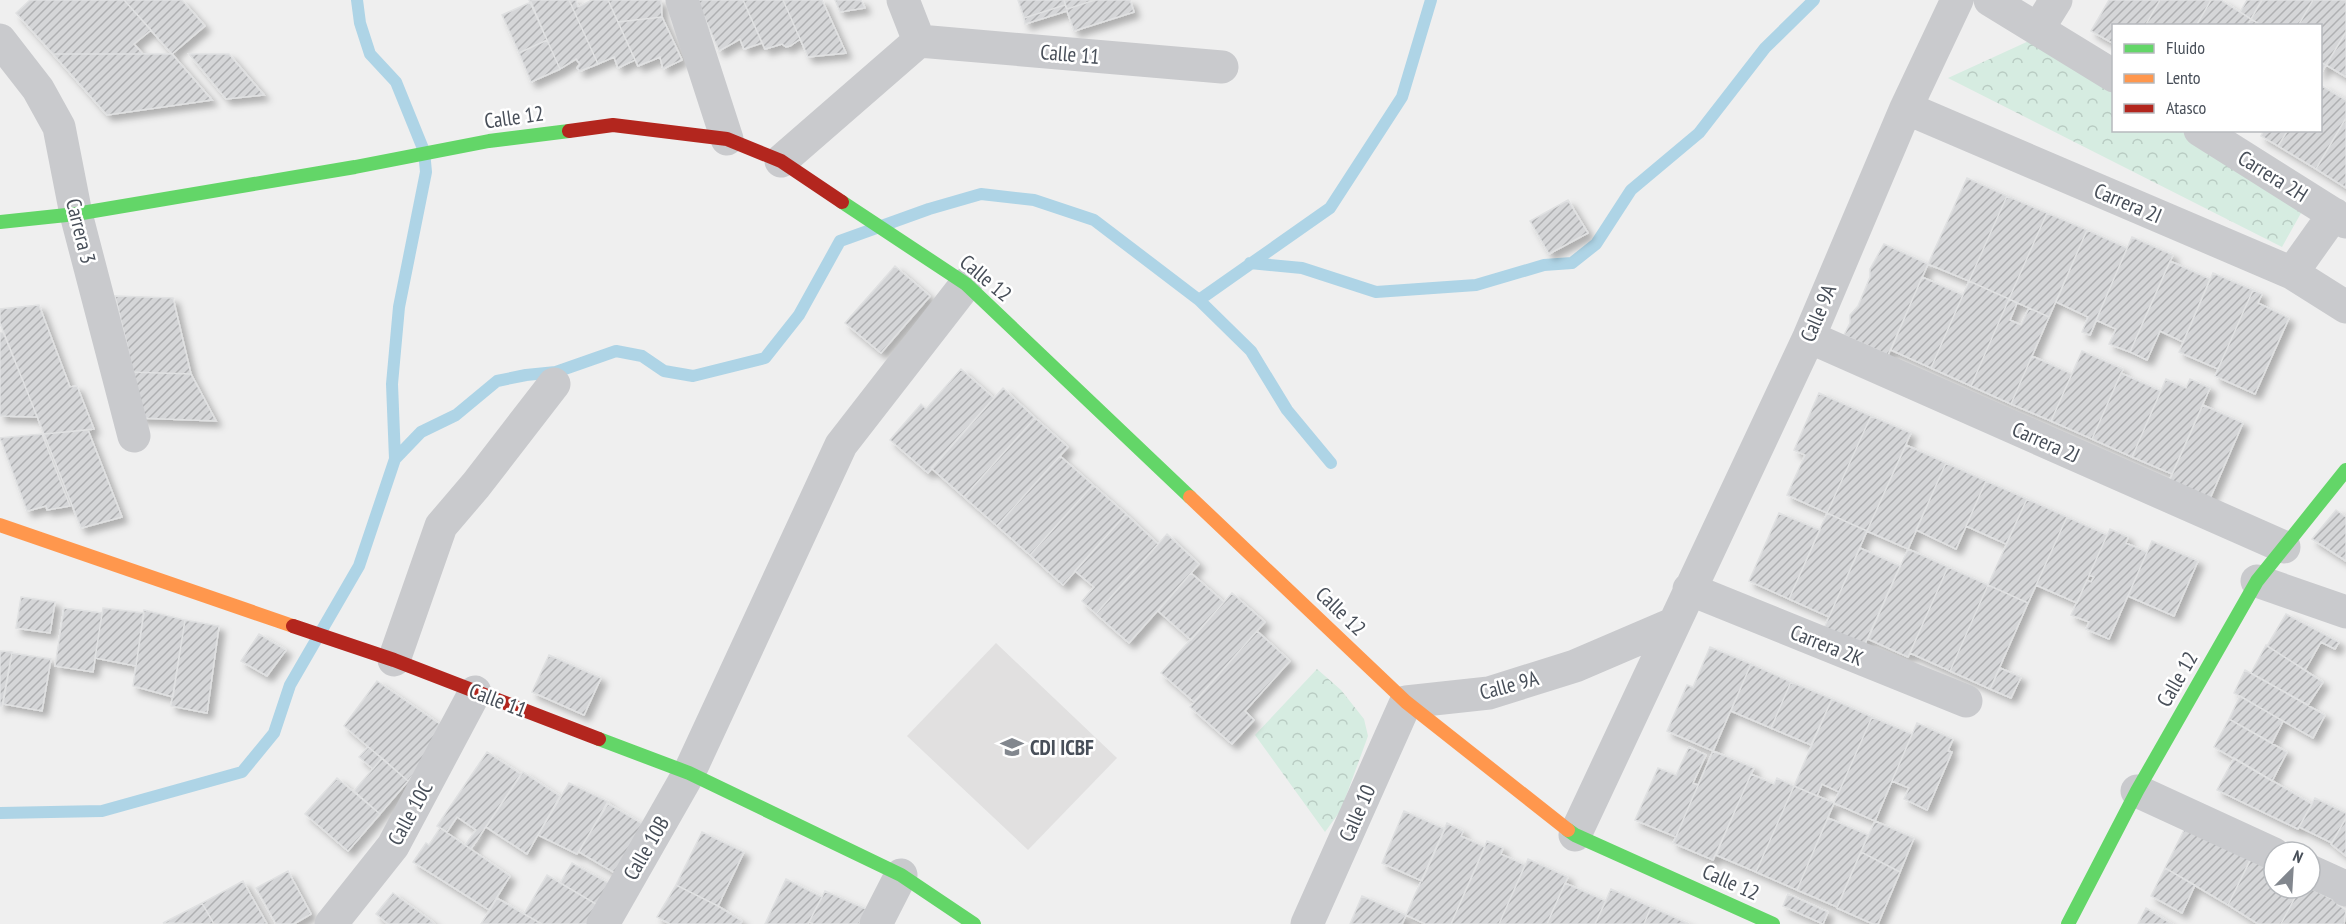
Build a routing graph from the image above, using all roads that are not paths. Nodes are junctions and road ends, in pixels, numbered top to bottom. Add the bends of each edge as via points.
1 (682, 0) edge
2 (903, 0) edge
3 (1957, 0) edge
4 (1990, 0) edge
5 (2056, 0) edge
6 (2037, 29) junction
7 (0, 40) edge
8 (919, 41) junction
9 (1222, 67) dead end
10 (2112, 75) edge
11 (1906, 108) junction
12 (2203, 132) edge
13 (727, 139) junction
14 (782, 161) junction
15 (76, 214) junction
16 (2340, 218) edge
17 (0, 222) edge
18 (2292, 273) junction
19 (966, 284) junction
20 (2346, 307) edge
21 (1809, 337) junction
22 (554, 384) dead end
23 (134, 436) dead end
24 (2346, 470) edge
25 (0, 525) edge
26 (2284, 547) junction
27 (2257, 581) junction
28 (1689, 589) junction
29 (2346, 612) edge
30 (1673, 624) junction
31 (394, 660) junction
32 (476, 692) junction
33 (1966, 701) dead end
34 (1406, 702) junction
35 (689, 773) junction
36 (2137, 790) junction
37 (1575, 836) junction
38 (2262, 848) edge
39 (901, 875) junction
40 (2322, 876) edge
41 (2346, 890) edge
42 (331, 924) edge
43 (603, 924) edge
44 (876, 924) edge
45 (974, 924) edge
46 (1307, 924) edge
47 (1773, 924) edge
48 (2068, 924) edge

1 - 13 street
2 - 8 street
3 - 11 street, Calle 9A
4 - 6 street
5 - 6 street
6 - 10 street
7 - 15 street, Carrera 3 via 38,89 59,127
8 - 9 street, Calle 11
8 - 14 street
11 - 18 street, Carrera 2I
11 - 21 street, Calle 9A
12 - 16 street, Carrera 2H
13 - 14 main road, Calle 12
13 - 15 main road, Calle 12 via 613,125 489,141
14 - 19 main road, Calle 12
15 - 17 main road, Calle 12
15 - 23 street, Carrera 3
16 - 18 street
18 - 20 street, Carrera 2I
19 - 34 main road, Calle 12
19 - 35 street, Calle 10B via 841,445
21 - 26 street, Carrera 2J
21 - 28 street, Calle 9A
22 - 31 street via 441,526
24 - 26 main road, Calle 12
25 - 31 main road, Calle 11
26 - 27 main road, Calle 12
27 - 29 street
27 - 36 main road, Calle 12
28 - 30 street, Calle 9A
28 - 33 street, Carrera 2K
30 - 34 street, Calle 9A via 1575,666 1489,693
30 - 37 street, Calle 9A
31 - 32 main road, Calle 11
32 - 35 main road, Calle 11
32 - 42 street, Calle 10C via 393,846
34 - 37 main road, Calle 12
34 - 46 street, Calle 10
35 - 39 main road, Calle 11
35 - 43 street, Calle 10B
36 - 38 street
36 - 48 main road, Calle 12
37 - 47 main road, Calle 12
39 - 44 street
39 - 45 main road, Calle 11
40 - 41 street

